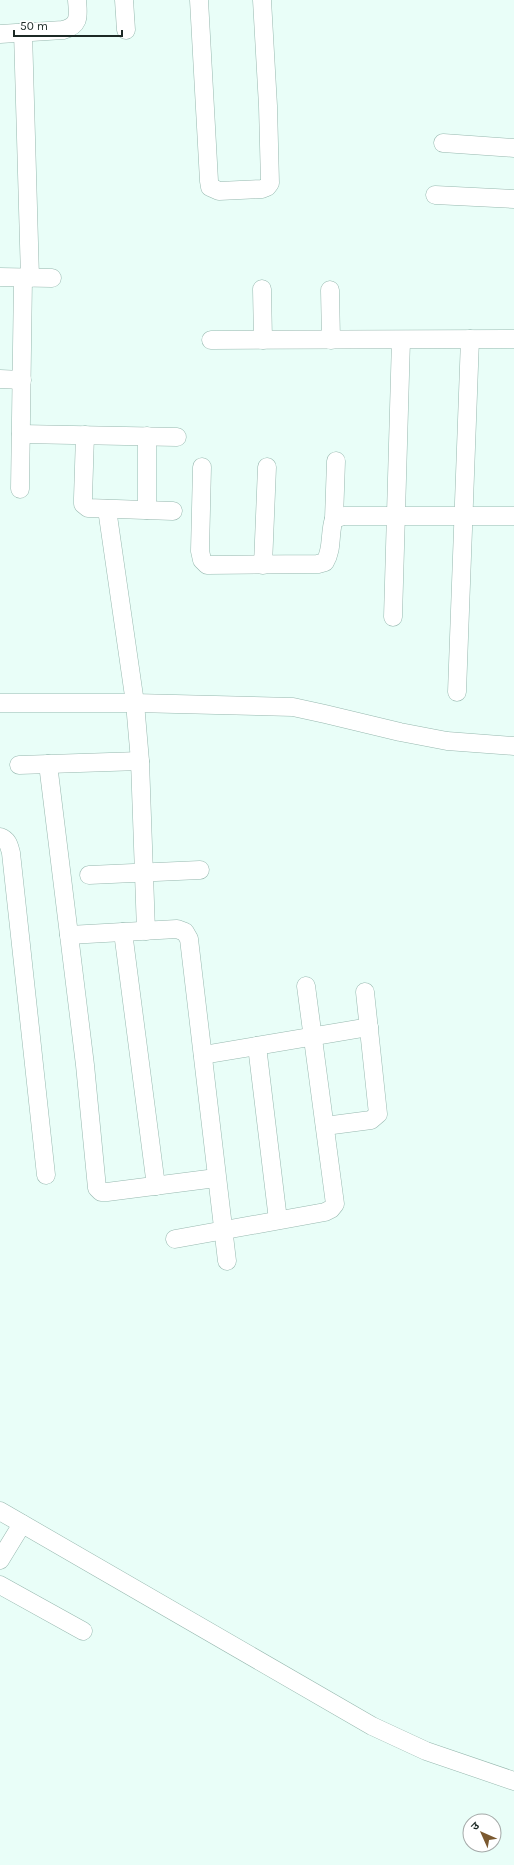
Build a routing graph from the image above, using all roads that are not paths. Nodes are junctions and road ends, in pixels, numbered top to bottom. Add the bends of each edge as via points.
1 (77, 0) edge
2 (124, 0) edge
3 (199, 0) edge
4 (262, 0) edge
5 (126, 30) dead end
6 (23, 32) junction
7 (0, 34) edge
8 (443, 143) dead end
9 (514, 148) edge
10 (435, 195) dead end
11 (514, 199) edge
12 (0, 277) edge
13 (27, 278) junction
14 (52, 278) dead end
15 (262, 289) dead end
16 (330, 290) dead end
17 (470, 339) junction
18 (514, 339) edge
19 (211, 340) dead end
20 (263, 340) junction
21 (331, 340) junction
22 (402, 340) junction
23 (0, 379) edge
24 (22, 380) junction
25 (21, 434) junction
26 (85, 435) junction
27 (147, 436) junction
28 (177, 437) dead end
29 (336, 461) dead end
30 (202, 467) dead end
31 (268, 467) dead end
32 (20, 489) dead end
33 (107, 509) junction
34 (147, 510) junction
35 (173, 511) dead end
36 (464, 515) junction
37 (396, 516) junction
38 (514, 516) edge
39 (334, 519) junction
40 (263, 565) junction
41 (393, 617) dead end
42 (457, 692) dead end
43 (0, 703) edge
44 (135, 703) junction
45 (514, 746) edge
46 (140, 761) junction
47 (19, 764) dead end
48 (48, 764) junction
49 (0, 837) edge
50 (200, 870) dead end
51 (144, 872) junction
52 (89, 875) dead end
53 (146, 931) junction
54 (123, 932) junction
55 (69, 934) junction
56 (306, 986) dead end
57 (365, 992) dead end
58 (369, 1027) junction
59 (313, 1036) junction
60 (257, 1046) junction
61 (203, 1055) junction
62 (325, 1126) junction
63 (46, 1175) dead end
64 (216, 1178) junction
65 (156, 1186) junction
66 (278, 1220) junction
67 (222, 1231) junction
68 (175, 1239) dead end
69 (227, 1261) dead end
70 (0, 1511) edge
71 (22, 1524) junction
72 (0, 1560) edge
73 (0, 1585) edge
74 (83, 1631) dead end
75 (514, 1780) edge

1 - 6 street via 76,24 71,28
2 - 5 street
3 - 4 street via 209,181 210,187 218,191 262,188 270,183
6 - 7 street
6 - 13 street
8 - 9 street
10 - 11 street
12 - 13 street
13 - 14 street
13 - 24 street
15 - 20 street
16 - 21 street
17 - 18 street
17 - 22 street
17 - 36 street
19 - 20 street
20 - 21 street
21 - 22 street
22 - 37 street
23 - 24 street
24 - 25 street
25 - 26 street
25 - 32 street
26 - 27 street
26 - 33 street via 83,504 88,508
27 - 28 street
27 - 34 street
29 - 39 street
30 - 40 street via 202,560 207,565 214,566
31 - 40 street
33 - 34 street
33 - 44 street
34 - 35 street
36 - 37 street
36 - 38 street
36 - 42 street
37 - 39 street via 344,516
37 - 41 street
39 - 40 street via 329,555 325,562
43 - 44 street
44 - 45 street via 294,707 447,742
44 - 46 street
46 - 48 street
46 - 51 street
47 - 48 street
48 - 55 street
49 - 63 street via 5,838 11,853
50 - 51 street
51 - 52 street
51 - 53 street
53 - 54 street
53 - 61 street via 177,929 185,932 189,939
54 - 55 street
54 - 65 street
55 - 65 street via 85,1065 96,1188 101,1192 107,1192
56 - 59 street
57 - 58 street
58 - 59 street
58 - 62 street via 378,1114 371,1120
59 - 60 street
59 - 62 street
60 - 61 street
60 - 66 street
61 - 64 street
62 - 66 street via 334,1204 325,1212
64 - 65 street
64 - 67 street
66 - 67 street
67 - 68 street
67 - 69 street
70 - 71 street
71 - 72 street
71 - 75 street via 372,1726 426,1751
73 - 74 street

